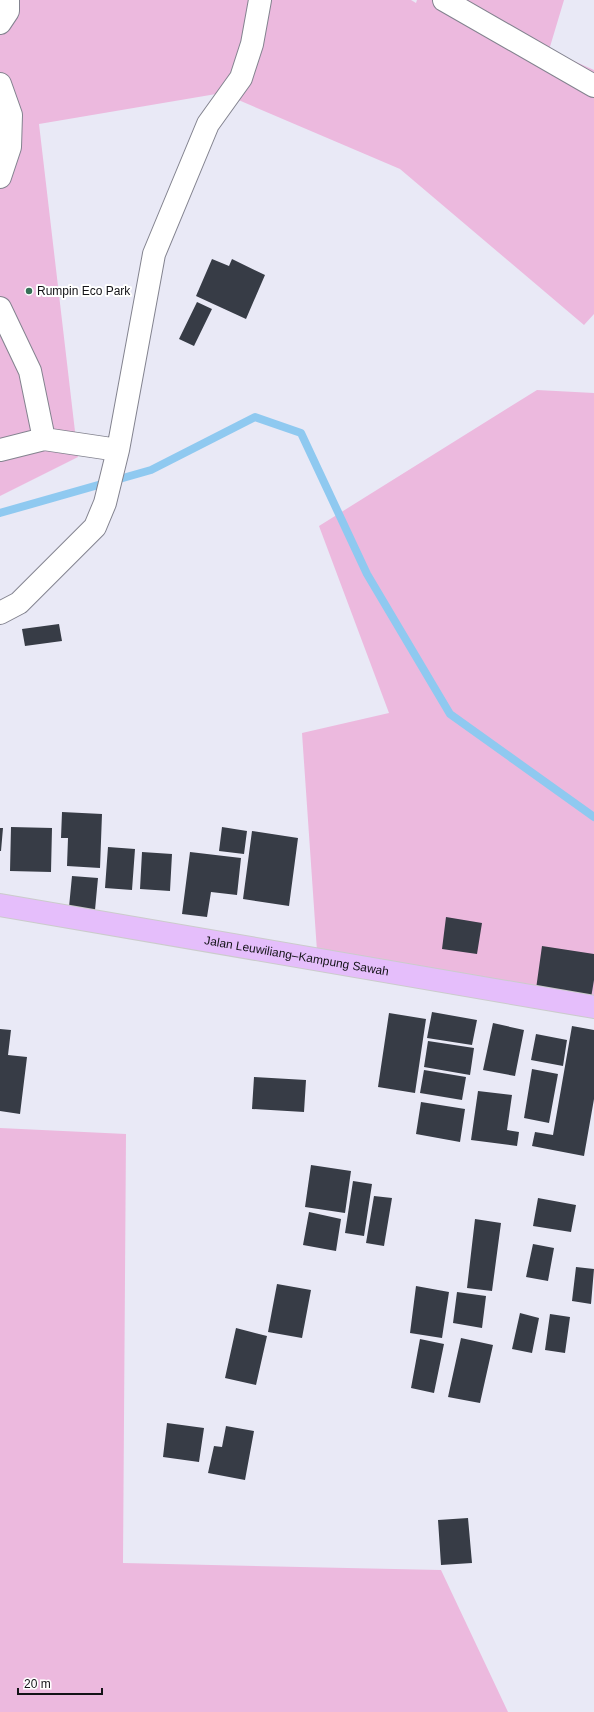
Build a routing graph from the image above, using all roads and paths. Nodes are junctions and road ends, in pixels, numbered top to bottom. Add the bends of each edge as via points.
1 (8, 0) edge
2 (260, 0) edge
3 (444, 0) edge
4 (0, 23) edge
5 (0, 84) edge
6 (594, 86) edge
7 (0, 177) edge
8 (0, 308) edge
9 (44, 439) junction
10 (0, 450) edge
11 (116, 458) junction
12 (0, 613) edge
13 (0, 905) edge
14 (594, 1007) edge

1 - 4 street via 8,10
2 - 11 street via 252,44 241,78 208,124 154,254
3 - 6 street
5 - 7 street via 11,115 10,147
8 - 9 street via 30,371
9 - 10 street
9 - 11 street
11 - 12 street via 105,503 94,527 19,603
13 - 14 main road, Jalan Leuwiliang–Kampung Sawah

